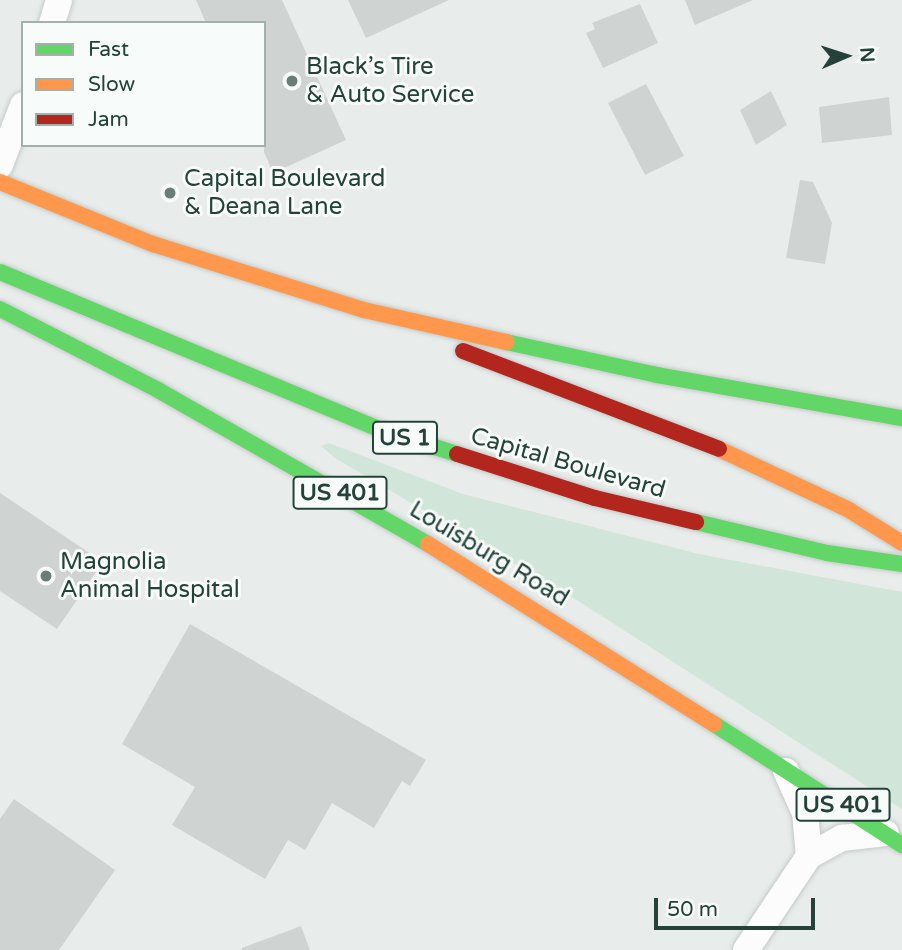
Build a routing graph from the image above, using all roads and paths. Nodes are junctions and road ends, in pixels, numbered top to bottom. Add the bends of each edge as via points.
1 (59, 0) edge
2 (53, 21) edge
3 (21, 111) edge
4 (0, 165) edge
5 (0, 182) edge
6 (0, 272) edge
7 (0, 309) edge
8 (364, 310) junction
9 (902, 418) edge
10 (902, 543) edge
11 (902, 565) edge
12 (783, 766) junction
13 (894, 839) edge
14 (809, 856) junction
15 (746, 950) edge

1 - 2 street
3 - 4 street
5 - 8 highway via 153,244
6 - 11 highway, Capital Boulevard / US 1 via 387,432 595,498 827,553
7 - 12 highway, Louisburg Road / US 401 via 158,390 469,567
8 - 9 highway via 657,375
8 - 10 highway via 746,459 838,504
12 - 13 highway, Louisburg Road / US 401
12 - 14 street via 805,813
13 - 14 street via 842,838
14 - 15 street

